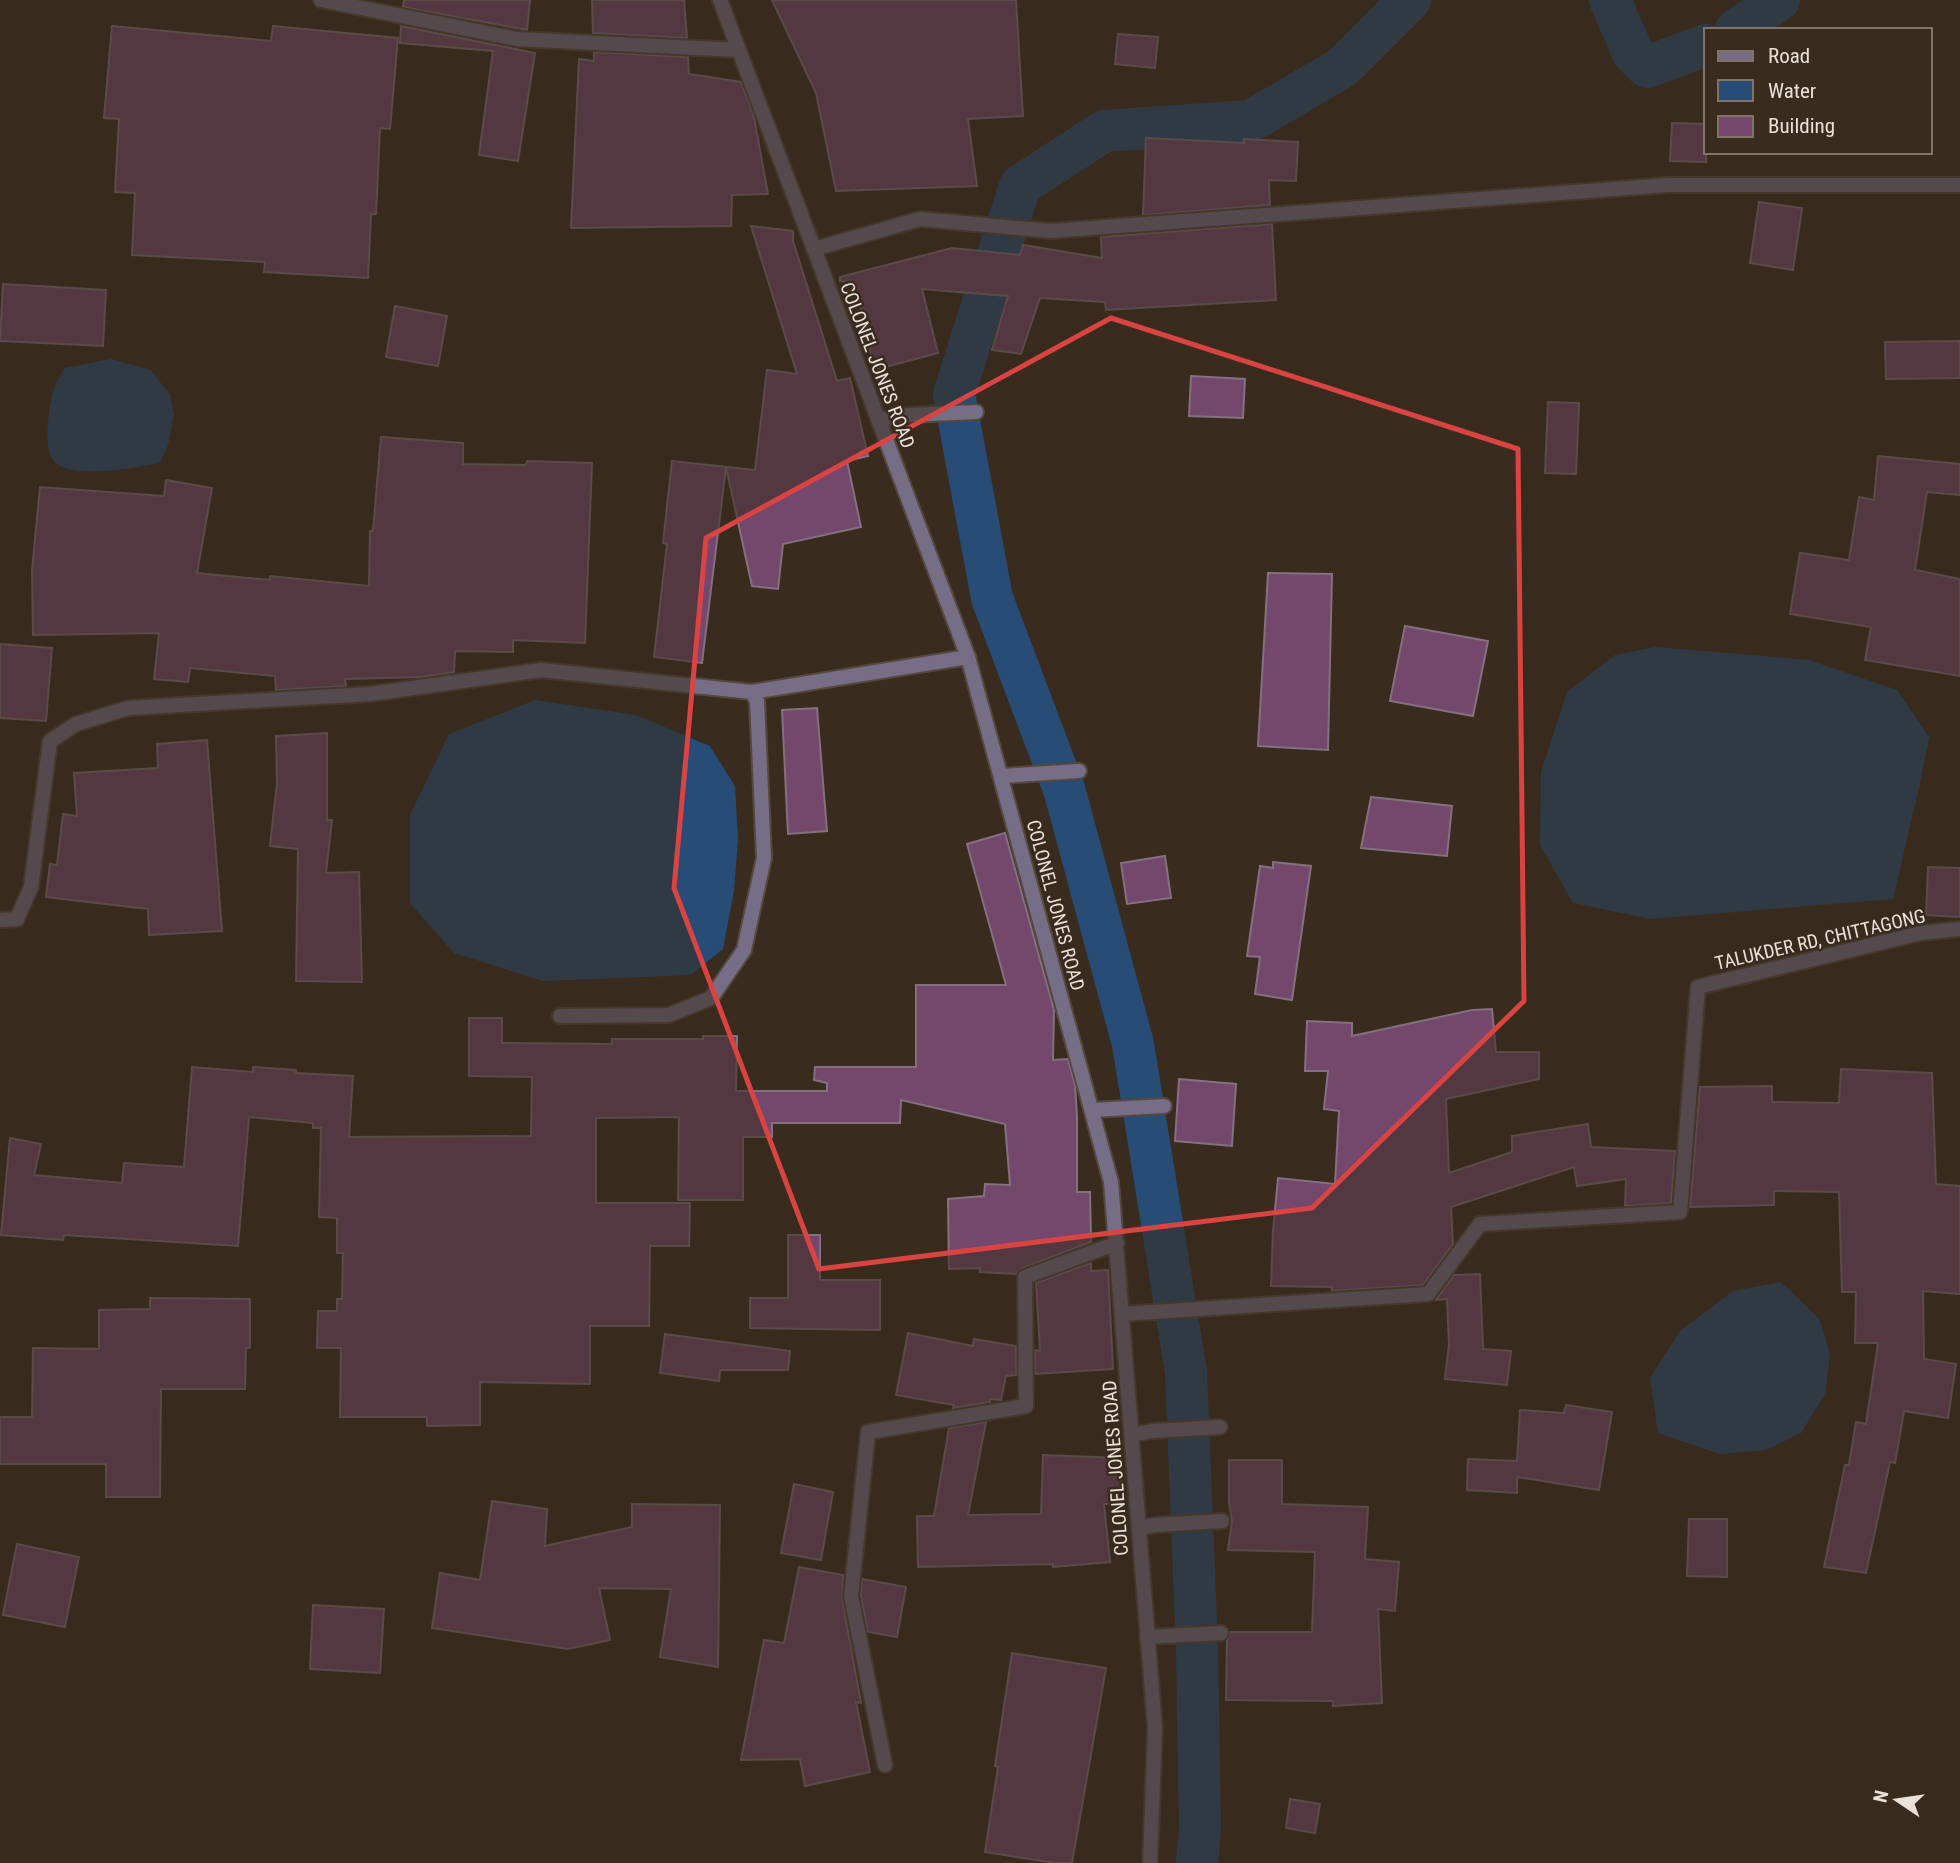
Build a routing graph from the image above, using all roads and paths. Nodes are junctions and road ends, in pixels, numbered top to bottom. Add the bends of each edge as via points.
1 (321, 0) edge
2 (720, 0) edge
3 (738, 50) junction
4 (1960, 184) edge
5 (814, 249) junction
6 (976, 412) dead end
7 (878, 420) junction
8 (968, 657) junction
9 (752, 692) junction
10 (1079, 771) dead end
11 (1006, 775) junction
12 (0, 920) edge
13 (1960, 929) edge
14 (560, 1016) dead end
15 (1164, 1106) dead end
16 (1094, 1110) junction
17 (1117, 1243) junction
18 (1122, 1314) junction
19 (1220, 1427) dead end
20 (1132, 1435) junction
21 (1222, 1521) dead end
22 (1139, 1528) junction
23 (1221, 1633) dead end
24 (1152, 1636) junction
25 (885, 1765) dead end
26 (1150, 1863) edge

1 - 3 street via 517,38
2 - 3 street, COLONEL JONES ROAD
3 - 5 street, COLONEL JONES ROAD
4 - 5 street via 1668,185 1051,231 920,219
5 - 7 street, COLONEL JONES ROAD
6 - 7 street
7 - 8 street, COLONEL JONES ROAD
8 - 9 street
8 - 11 street, COLONEL JONES ROAD
9 - 12 street via 541,670 370,694 128,708 76,724 50,741 30,887 17,919
9 - 14 street via 757,701 764,858 744,950 711,998 669,1015
10 - 11 street
11 - 16 street, COLONEL JONES ROAD
13 - 18 street, TALUKDER RD, CHITTAGONG via 1922,933 1698,987 1681,1212 1480,1224 1428,1294
15 - 16 street
16 - 17 street, COLONEL JONES ROAD via 1111,1182
17 - 18 street, COLONEL JONES ROAD
17 - 25 street via 1025,1277 1026,1406 868,1432 851,1596
18 - 20 street, COLONEL JONES ROAD
19 - 20 street
20 - 22 street, COLONEL JONES ROAD
21 - 22 street
22 - 24 street, COLONEL JONES ROAD
23 - 24 street
24 - 26 street, COLONEL JONES ROAD via 1155,1728

